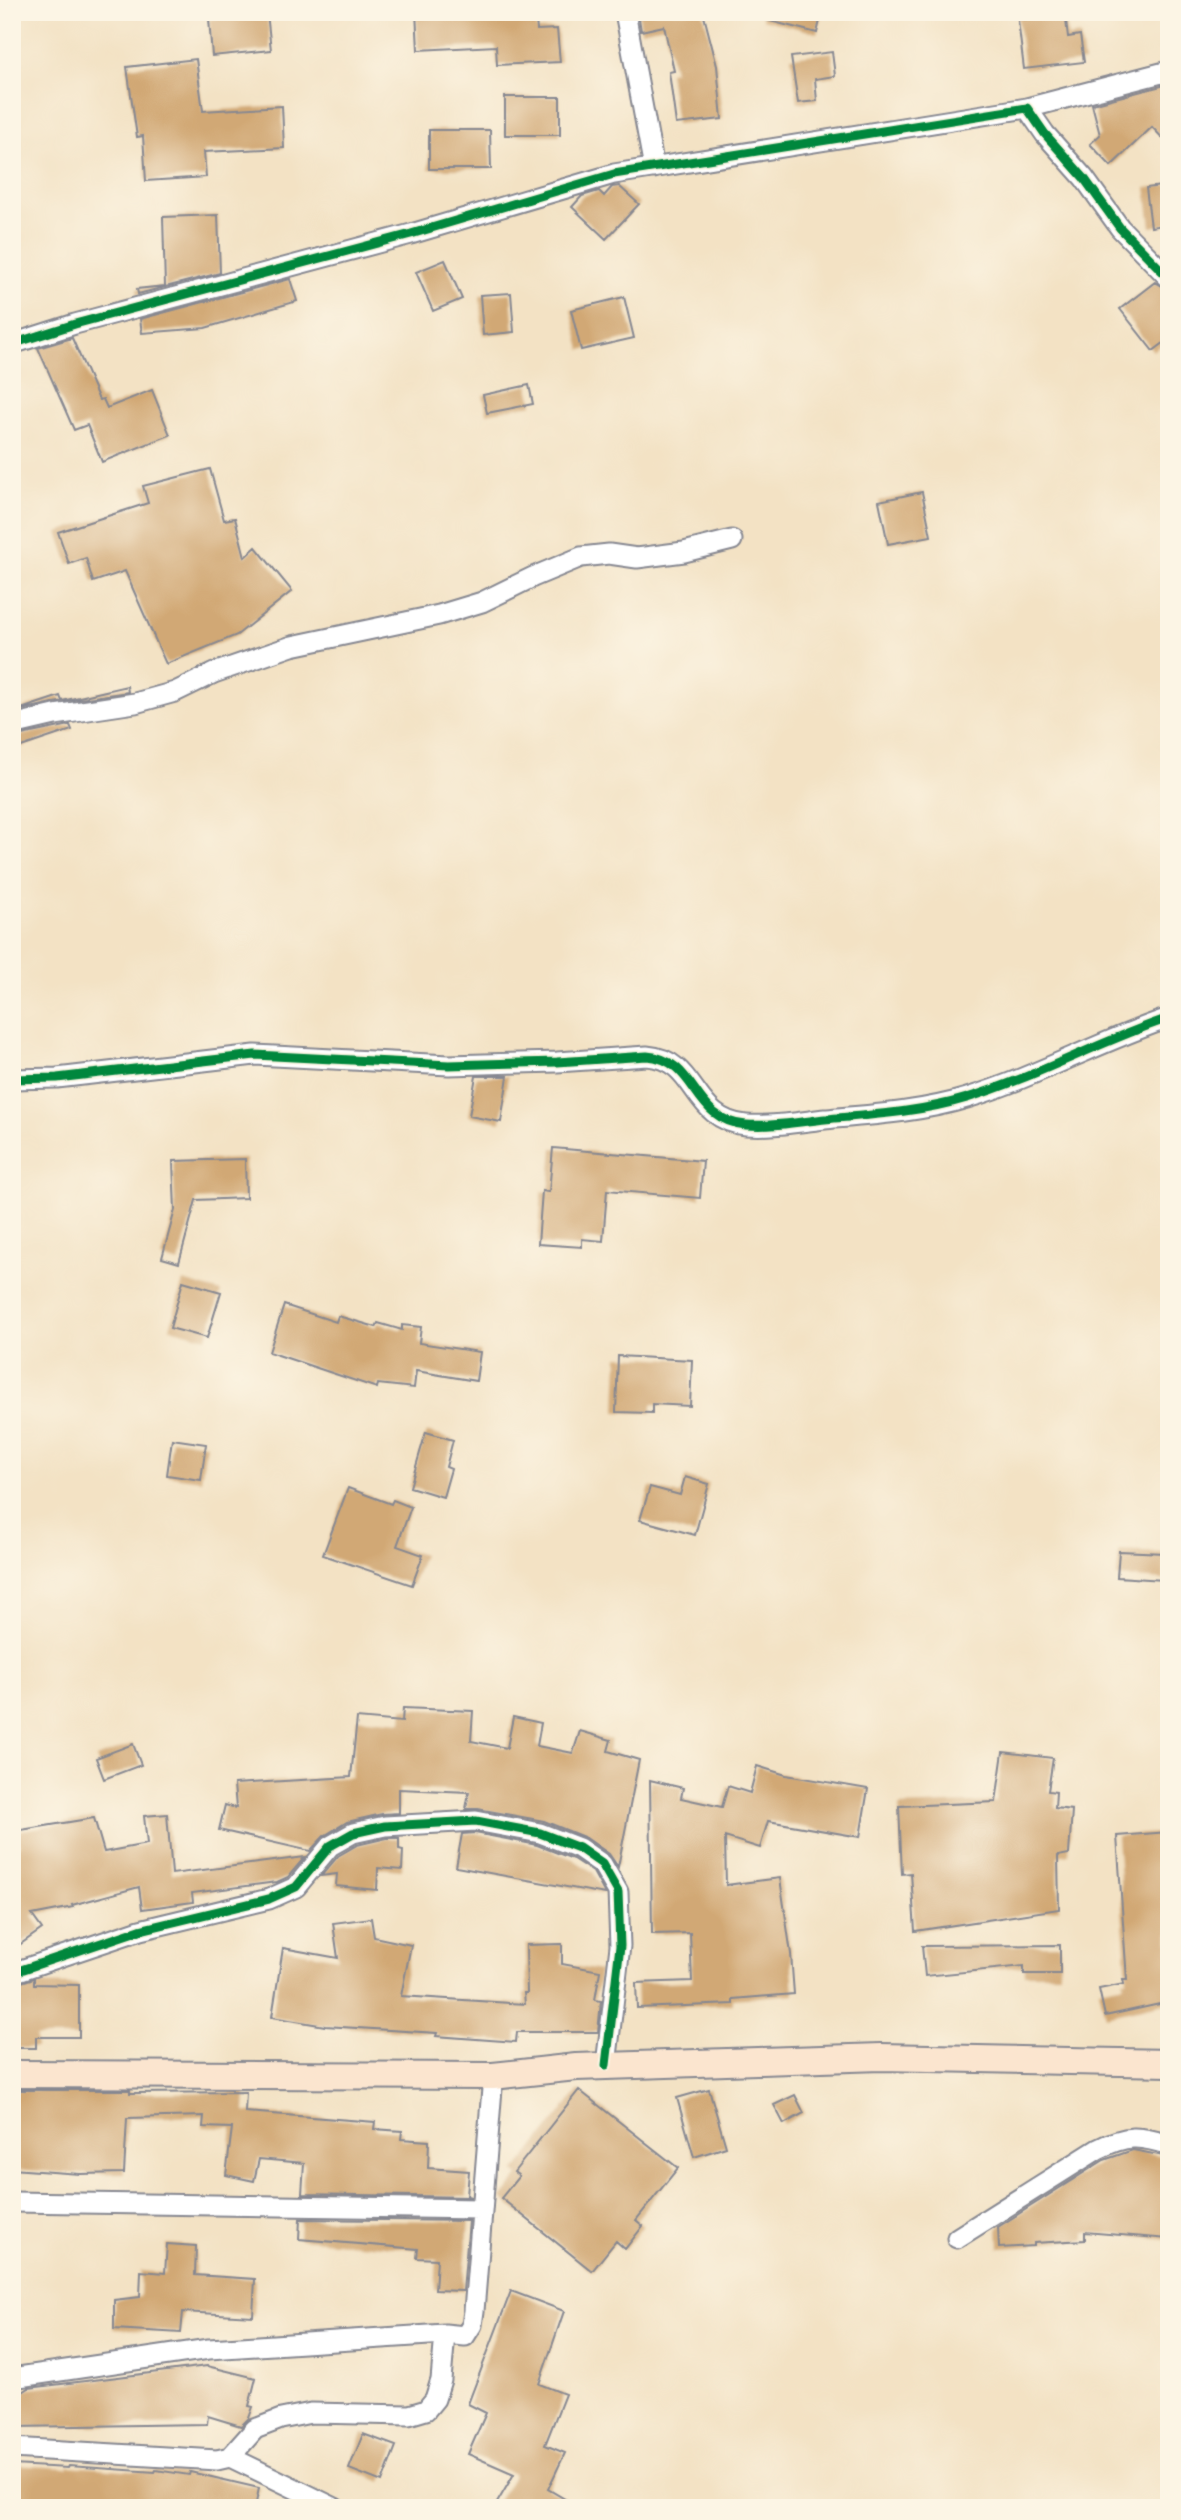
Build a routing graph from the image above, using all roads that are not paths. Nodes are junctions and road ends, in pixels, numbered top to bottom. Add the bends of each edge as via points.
1 (625, 12) edge
2 (1169, 71) edge
3 (1027, 108) junction
4 (654, 167) junction
5 (1169, 278) edge
6 (12, 344) edge
7 (732, 540) dead end
8 (12, 725) edge
9 (1169, 1018) edge
10 (12, 1079) edge
11 (12, 1973) edge
12 (1169, 2063) edge
13 (606, 2065) junction
14 (12, 2074) edge
15 (493, 2076) junction
16 (1169, 2145) edge
17 (12, 2202) edge
18 (481, 2209) junction
19 (957, 2238) dead end
20 (446, 2334) junction
21 (12, 2378) edge
22 (12, 2448) edge
23 (230, 2457) junction
24 (335, 2508) edge

1 - 4 street
2 - 3 street
3 - 4 street
3 - 5 street via 1120,228
4 - 6 street via 614,174
7 - 8 street via 637,558 581,557 482,602 439,615 292,646 214,673 176,692 135,703
9 - 10 street via 966,1098 888,1114 745,1125 711,1112 671,1062 647,1056 449,1065 255,1055
11 - 13 street via 140,1930 269,1899 296,1887 330,1846 354,1833 385,1826 476,1821 540,1833 579,1848 602,1864 618,1892 620,1946
12 - 13 main road via 881,2057
13 - 15 main road
14 - 15 main road
15 - 18 street
16 - 19 street via 1143,2137 1118,2139
17 - 18 street
18 - 20 street via 472,2325 464,2336
20 - 21 street via 209,2348
20 - 23 street via 441,2381 426,2410 409,2415 311,2413 281,2419 255,2429
22 - 23 street via 217,2460
23 - 24 street

